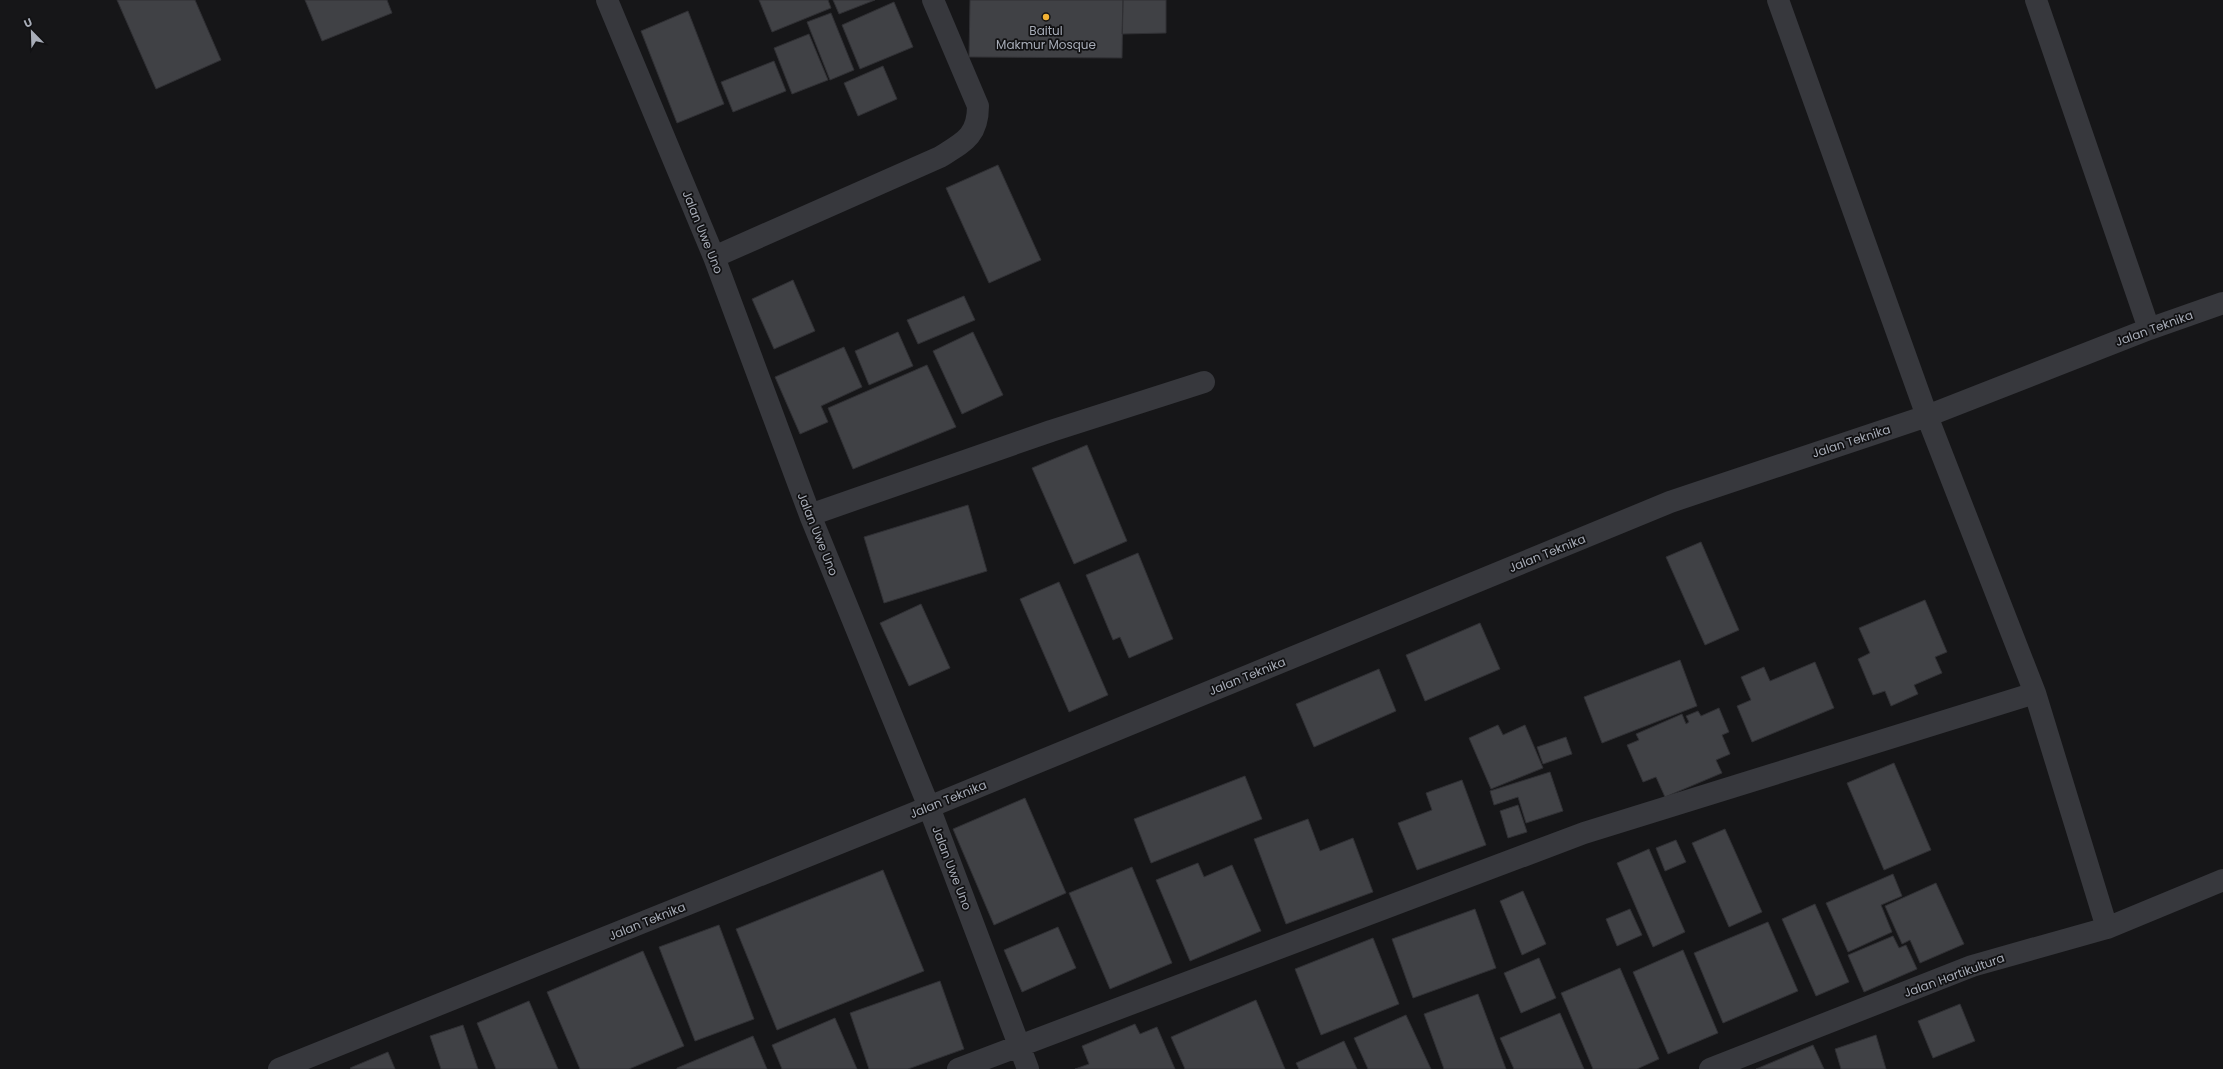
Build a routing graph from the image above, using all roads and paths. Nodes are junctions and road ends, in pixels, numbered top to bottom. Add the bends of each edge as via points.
1 (607, 0) edge
2 (933, 0) edge
3 (1778, 0) edge
4 (2036, 0) edge
5 (714, 257) junction
6 (2223, 303) edge
7 (2149, 329) junction
8 (1204, 382) dead end
9 (1927, 416) junction
10 (810, 515) junction
11 (2034, 693) junction
12 (929, 807) junction
13 (2223, 880) edge
14 (2106, 928) junction
15 (1019, 1045) junction
16 (279, 1069) edge
17 (958, 1069) edge
18 (1028, 1069) edge
19 (1710, 1069) edge

1 - 5 street, Jalan Uwe Uno
2 - 5 street via 978,106 978,120 973,132 962,143 940,157
3 - 9 street
4 - 7 street
5 - 10 street, Jalan Uwe Uno
6 - 7 street, Jalan Teknika
7 - 9 street, Jalan Teknika
8 - 10 street via 1051,431
9 - 11 street
9 - 12 street, Jalan Teknika via 1670,502
10 - 12 street, Jalan Uwe Uno
11 - 14 street
11 - 15 street via 1584,833
12 - 15 street, Jalan Uwe Uno
12 - 16 street, Jalan Teknika
13 - 14 street, Jalan Hartikultura
14 - 19 street, Jalan Hartikultura via 1972,966
15 - 17 street
15 - 18 street, Jalan Uwe Uno

